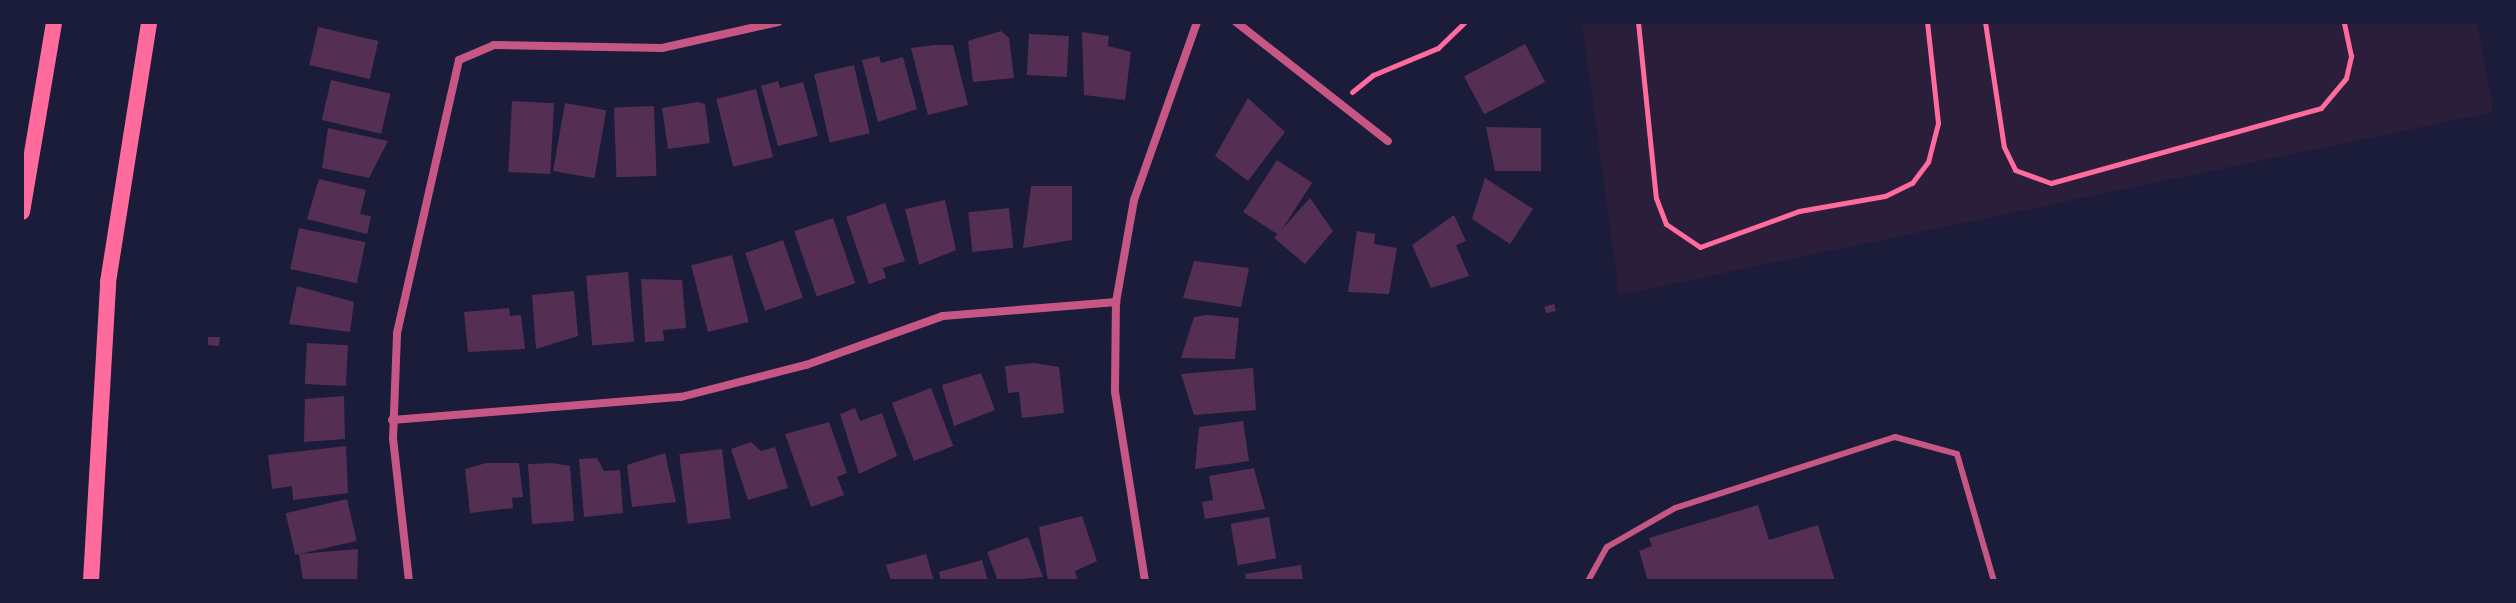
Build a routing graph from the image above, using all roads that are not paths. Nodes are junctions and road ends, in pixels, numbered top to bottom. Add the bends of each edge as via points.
1 (54, 22) edge
2 (149, 22) edge
3 (778, 22) edge
4 (1197, 22) edge
5 (1236, 22) edge
6 (1388, 141) dead end
7 (22, 212) edge
8 (1116, 302) junction
9 (392, 420) junction
10 (91, 581) edge
11 (409, 581) edge
12 (1145, 581) edge
13 (1588, 581) edge
14 (1994, 581) edge

1 - 7 main road
2 - 10 main road via 108,282
3 - 9 street via 662,48 494,45 459,60 402,298
4 - 8 street via 1134,200
5 - 6 street via 1343,100
8 - 9 street via 943,316 792,369 681,397
8 - 12 street via 1115,392
9 - 11 street
13 - 14 lane via 1607,547 1675,508 1895,437 1957,454

